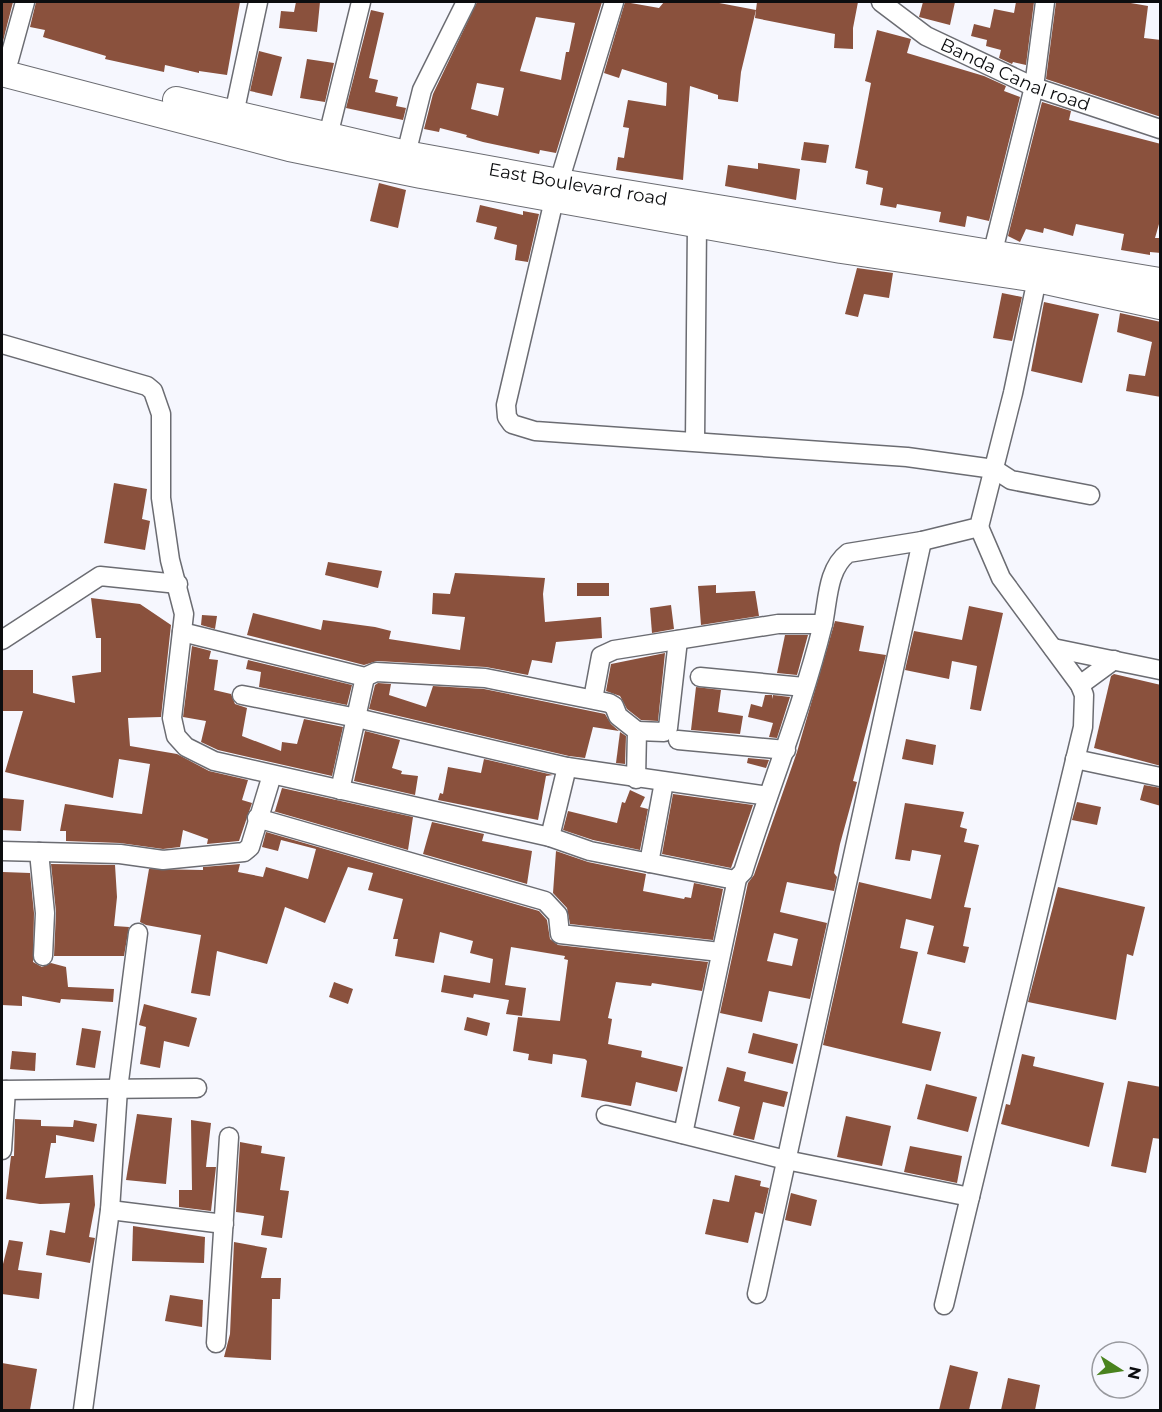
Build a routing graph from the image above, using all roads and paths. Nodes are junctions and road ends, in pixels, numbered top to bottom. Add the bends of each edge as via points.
1 (25, 2) edge
2 (258, 2) edge
3 (362, 2) edge
4 (466, 2) edge
5 (614, 2) edge
6 (881, 2) edge
7 (1045, 2) edge
8 (4, 63) edge
9 (1034, 87) junction
10 (234, 114) junction
11 (1161, 129) edge
12 (328, 136) junction
13 (406, 154) junction
14 (557, 191) junction
15 (697, 225) junction
16 (993, 251) junction
17 (1037, 279) junction
18 (1161, 281) edge
19 (1161, 306) edge
20 (2, 344) edge
21 (695, 441) junction
22 (994, 469) junction
23 (1090, 495) dead end
24 (979, 527) junction
25 (922, 541) junction
26 (178, 584) junction
27 (823, 624) junction
28 (182, 632) junction
29 (2, 640) edge
30 (678, 640) junction
31 (1053, 648) junction
32 (1113, 660) junction
33 (1161, 670) edge
34 (365, 677) junction
35 (700, 677) dead end
36 (1080, 685) junction
37 (804, 687) junction
38 (242, 695) dead end
39 (593, 699) junction
40 (357, 718) junction
41 (638, 731) junction
42 (678, 740) dead end
43 (786, 750) junction
44 (1075, 759) junction
45 (567, 767) junction
46 (272, 775) junction
47 (1161, 777) edge
48 (636, 779) junction
49 (664, 782) junction
50 (340, 790) junction
51 (768, 796) junction
52 (257, 818) junction
53 (550, 837) junction
54 (2, 851) edge
55 (39, 852) junction
56 (649, 863) junction
57 (737, 879) junction
58 (138, 933) dead end
59 (720, 952) junction
60 (44, 956) dead end
61 (197, 1088) dead end
62 (118, 1089) junction
63 (4, 1090) edge
64 (606, 1115) dead end
65 (683, 1134) junction
66 (230, 1137) dead end
67 (2, 1150) edge
68 (786, 1160) junction
69 (970, 1197) junction
70 (110, 1210) junction
71 (224, 1224) junction
72 (757, 1294) dead end
73 (944, 1305) dead end
74 (216, 1343) dead end
75 (83, 1410) edge

1 - 8 street
2 - 10 street
3 - 12 street
4 - 13 street via 422,90
5 - 14 street
6 - 9 street, Banda Canal road via 926,36
7 - 9 street
8 - 10 main road, East Boulevard road
8 - 14 main road via 289,148
9 - 11 street, Banda Canal road
9 - 16 street
10 - 12 main road, East Boulevard road
12 - 13 main road, East Boulevard road
13 - 14 main road, East Boulevard road
14 - 15 main road
14 - 16 main road, East Boulevard road
14 - 21 street via 506,405 507,417 523,429
15 - 17 main road
15 - 21 street
16 - 18 main road, East Boulevard road
17 - 19 main road
17 - 22 street
20 - 26 street via 133,381 153,391 162,414 161,498 170,560
21 - 22 street via 907,457
22 - 23 street via 1011,480
22 - 24 street
24 - 25 street
24 - 31 street via 1001,578
25 - 27 street via 848,553 840,559
25 - 68 street
26 - 28 street via 184,614
26 - 29 street via 100,576
27 - 30 street via 778,624
27 - 37 street
28 - 34 street
28 - 46 street via 172,718 176,736 197,755
30 - 39 street via 614,650 602,656
30 - 41 street via 668,728 664,732
31 - 32 street
31 - 36 street
32 - 33 street
32 - 36 street
34 - 39 street via 376,672 485,678
34 - 40 street
35 - 37 street
36 - 44 street via 1085,708
37 - 43 street
38 - 40 street
39 - 41 street via 614,706 618,716
40 - 45 street
40 - 50 street
41 - 48 street
42 - 43 street
43 - 51 street
44 - 47 street
44 - 69 street
45 - 48 street
45 - 53 street
46 - 50 street
46 - 52 street
48 - 49 street
49 - 51 street
49 - 56 street
50 - 53 street
51 - 57 street via 743,872
52 - 55 street via 250,847 242,853 163,860 120,854
52 - 59 street via 545,901 558,915 560,934
53 - 56 street via 590,851
54 - 55 street
55 - 60 street via 45,913
56 - 57 street
57 - 59 street
58 - 62 street
59 - 65 street
61 - 62 street
62 - 63 street
62 - 70 street
63 - 67 street
64 - 65 street
65 - 68 street
66 - 71 street
68 - 69 street
68 - 72 street
69 - 73 street
70 - 71 street
70 - 75 street
71 - 74 street

